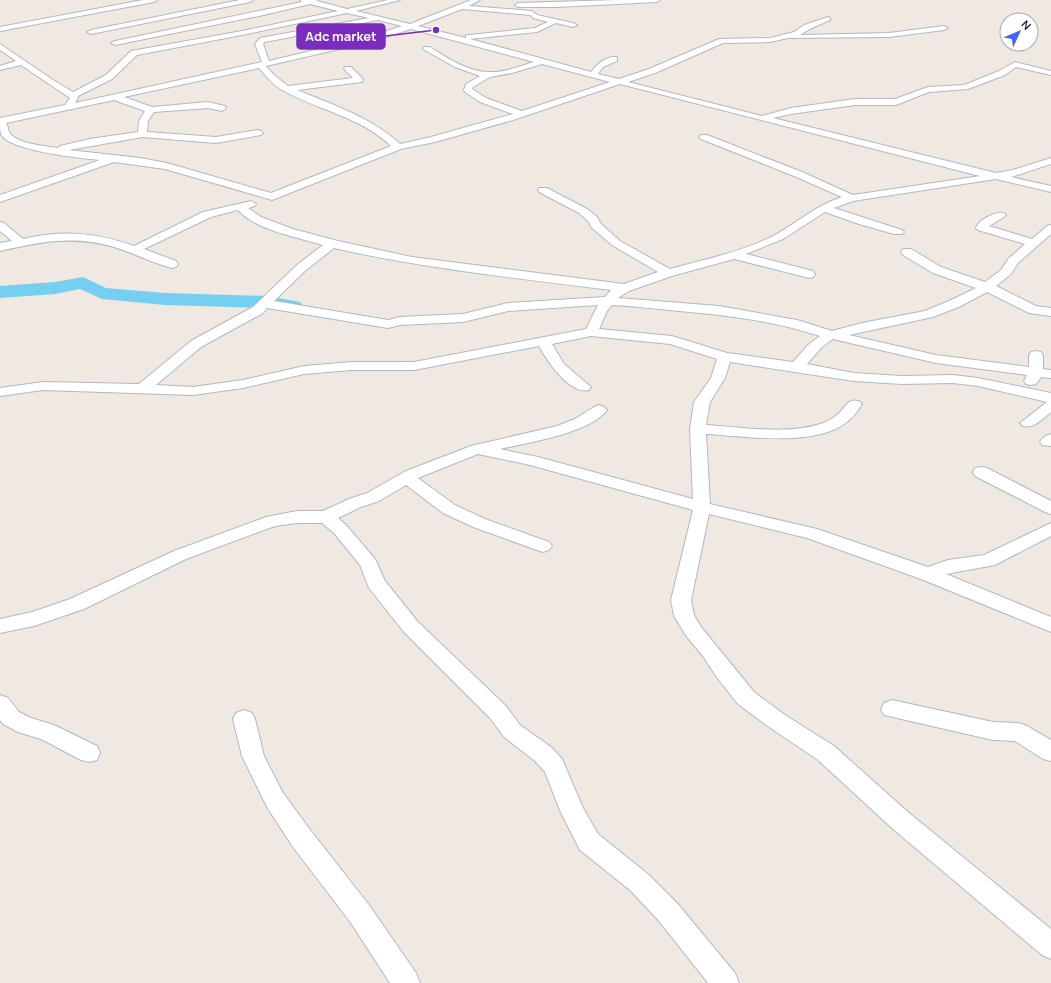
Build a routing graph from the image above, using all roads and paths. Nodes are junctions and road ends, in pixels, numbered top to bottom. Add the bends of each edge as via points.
1 (154, 0) edge
2 (250, 0) edge
3 (310, 0) edge
4 (397, 0) edge
5 (477, 0) edge
6 (658, 0) edge
7 (463, 6) junction
8 (347, 11) junction
9 (63, 18) junction
10 (377, 18) junction
11 (828, 19) dead end
12 (555, 21) junction
13 (70, 23) dead end
14 (573, 25) dead end
15 (410, 26) junction
16 (944, 28) dead end
17 (0, 29) edge
18 (781, 37) junction
19 (459, 39) junction
20 (108, 40) junction
21 (0, 46) edge
22 (426, 49) dead end
23 (134, 53) junction
24 (614, 59) dead end
25 (23, 62) junction
26 (541, 62) junction
27 (263, 64) junction
28 (0, 68) edge
29 (348, 69) dead end
30 (1051, 73) edge
31 (488, 75) junction
32 (593, 75) junction
33 (618, 81) junction
34 (286, 89) junction
35 (74, 95) junction
36 (115, 97) junction
37 (64, 107) junction
38 (222, 108) dead end
39 (152, 110) junction
40 (522, 114) junction
41 (764, 118) junction
42 (0, 121) edge
43 (258, 133) dead end
44 (143, 134) junction
45 (704, 138) dead end
46 (398, 147) junction
47 (55, 151) junction
48 (114, 159) junction
49 (1051, 161) edge
50 (995, 175) junction
51 (1051, 189) edge
52 (544, 190) dead end
53 (272, 197) junction
54 (852, 198) junction
55 (0, 199) edge
56 (241, 207) junction
57 (824, 208) junction
58 (1000, 216) dead end
59 (0, 226) edge
60 (1051, 228) edge
61 (898, 232) dead end
62 (21, 243) junction
63 (333, 243) junction
64 (1034, 243) junction
65 (0, 247) edge
66 (134, 250) junction
67 (907, 252) dead end
68 (734, 255) junction
69 (172, 264) dead end
70 (668, 273) junction
71 (809, 274) dead end
72 (987, 287) junction
73 (625, 288) junction
74 (610, 301) junction
75 (266, 304) junction
76 (1051, 312) edge
77 (591, 332) junction
78 (832, 335) junction
79 (543, 340) junction
80 (1036, 355) dead end
81 (725, 357) junction
82 (797, 367) junction
83 (1036, 372) junction
84 (1051, 374) edge
85 (584, 387) dead end
86 (142, 389) junction
87 (1025, 391) junction
88 (0, 392) edge
89 (1051, 398) edge
90 (854, 404) dead end
91 (1051, 405) edge
92 (599, 410) dead end
93 (1028, 423) dead end
94 (698, 429) junction
95 (477, 449) junction
96 (981, 472) dead end
97 (407, 478) junction
98 (702, 507) junction
99 (1051, 508) edge
100 (326, 517) junction
101 (1051, 529) edge
102 (543, 546) dead end
103 (928, 574) junction
104 (1051, 625) edge
105 (0, 626) edge
106 (0, 704) edge
107 (892, 709) dead end
108 (244, 719) dead end
109 (1051, 752) edge
110 (89, 753) dead end
111 (1051, 946) edge
112 (406, 983) edge
113 (725, 983) edge

1 - 9 street
2 - 20 street via 88,31
3 - 8 street
3 - 20 street via 259,14
4 - 8 street
5 - 7 street
6 - 7 street
7 - 12 street via 532,13 535,17
7 - 15 street
8 - 10 street
8 - 23 street
9 - 13 street
9 - 17 street
10 - 15 street
10 - 27 street via 263,40 259,44
11 - 18 street via 796,34
12 - 14 street
12 - 19 street via 537,30
15 - 19 street
15 - 27 street via 366,40
16 - 18 street via 889,36
18 - 33 street via 770,40 722,41 660,68
19 - 26 street
20 - 23 street
21 - 25 street
22 - 31 street via 450,62
23 - 35 street via 109,77
24 - 32 street via 600,65
25 - 28 street
25 - 35 street via 50,82
26 - 31 street via 509,72
26 - 32 street
27 - 34 street via 271,77
27 - 36 street
29 - 34 street via 359,80
30 - 41 street via 1015,64 965,87 928,90 896,102 854,102 791,111
31 - 40 street via 472,83 468,90 483,100
32 - 33 street
33 - 40 street
33 - 41 street
34 - 46 street via 354,117 385,135
35 - 37 street via 72,101
36 - 37 street
36 - 39 street
37 - 42 street
38 - 39 street via 208,104
39 - 44 street via 142,124
40 - 46 street
41 - 50 street
42 - 47 street via 5,133 12,140 27,146
43 - 44 street via 216,140
44 - 47 street via 90,142
45 - 54 street
46 - 53 street
47 - 48 street
48 - 53 street via 167,166
48 - 55 street
49 - 50 street via 1015,173
50 - 51 street
50 - 54 street
52 - 70 street via 583,211 616,243
53 - 56 street
54 - 57 street
56 - 63 street via 248,216 262,222
56 - 66 street via 207,214
57 - 61 street
57 - 68 street via 779,237
58 - 64 street via 982,228
59 - 62 street
60 - 64 street
62 - 65 street
62 - 66 street via 68,236 107,242
63 - 73 street via 435,264
63 - 75 street via 301,268
64 - 72 street via 1013,261 1006,272
66 - 69 street
67 - 72 street via 937,270
68 - 70 street
68 - 71 street
70 - 73 street
72 - 76 street via 1034,310
72 - 78 street via 928,314
73 - 74 street via 615,293
74 - 75 street via 508,308 463,318 400,321 388,324
74 - 77 street via 601,310
74 - 78 street via 719,310 797,324
75 - 86 street via 196,344
77 - 79 street
77 - 81 street via 672,340
78 - 82 street via 819,343
78 - 83 street via 936,359
79 - 85 street via 553,361
79 - 86 street via 414,366 352,366 304,370 208,390
80 - 83 street
81 - 82 street
81 - 94 street via 718,378 702,402
82 - 87 street via 854,377 978,382
83 - 84 street
83 - 87 street
86 - 88 street via 51,386
87 - 89 street
90 - 94 street via 842,419 827,428 780,434
91 - 93 street
92 - 95 street via 562,430
94 - 98 street
95 - 97 street
95 - 98 street via 532,461
96 - 99 street
97 - 100 street via 373,497
97 - 102 street via 449,509 479,523
98 - 103 street via 811,533
98 - 111 street via 681,600 684,616 725,673 746,698 826,753 901,821
100 - 105 street via 297,517 272,521 180,555 77,604 34,619
100 - 113 street via 340,529 368,563 376,583 411,627 498,712 512,731 544,754 554,766 573,813 589,842 640,883 668,912
101 - 103 street via 988,561 948,566
103 - 104 street
106 - 110 street via 11,718 26,726 46,731
107 - 109 street via 993,731 1019,732
108 - 112 street via 253,756 276,800 302,839 360,914

